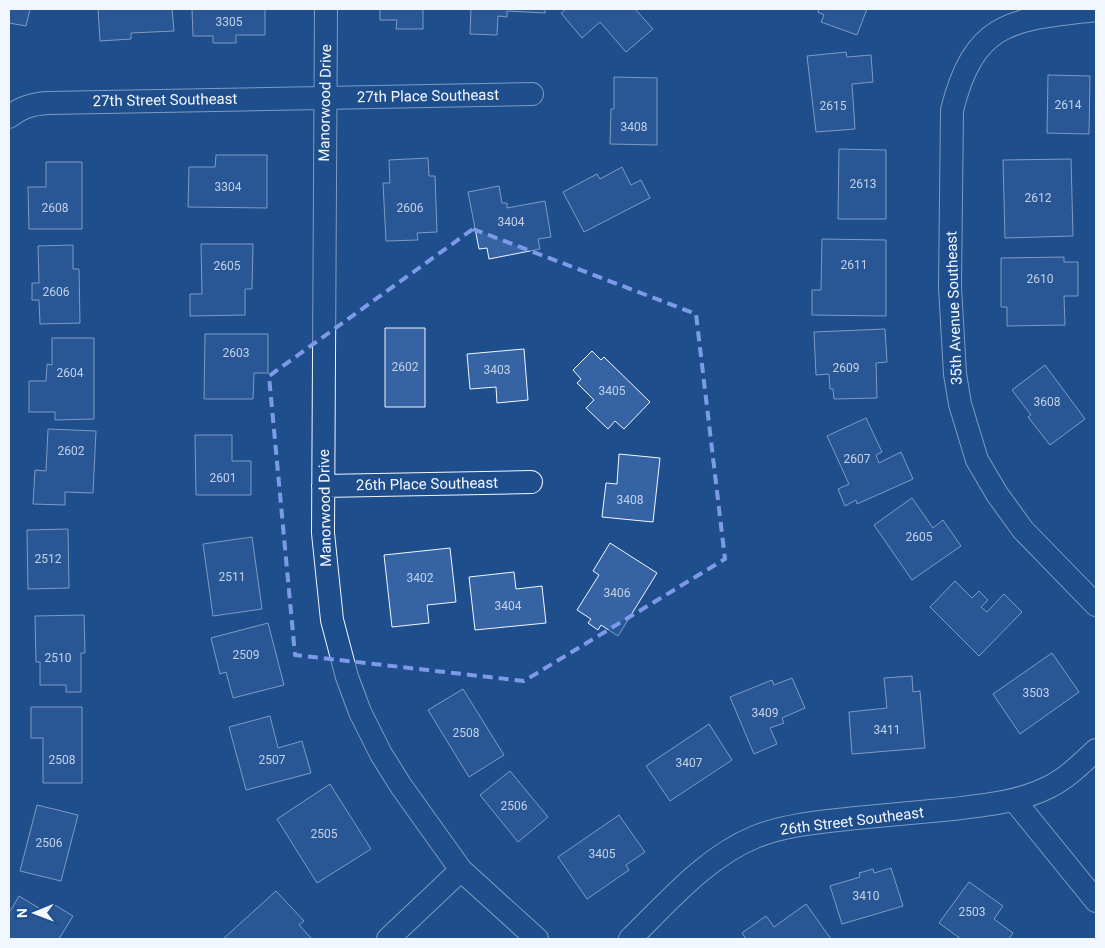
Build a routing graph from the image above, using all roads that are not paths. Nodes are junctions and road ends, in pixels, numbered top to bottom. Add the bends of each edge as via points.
1 (326, 9) edge
2 (1096, 10) edge
3 (532, 94) dead end
4 (325, 97) junction
5 (9, 117) edge
6 (531, 482) dead end
7 (323, 486) junction
8 (1096, 606) edge
9 (1096, 750) edge
10 (1014, 800) junction
11 (461, 870) junction
12 (1096, 901) edge
13 (388, 939) edge
14 (537, 939) edge
15 (630, 939) edge

1 - 4 street, Manorwood Drive
2 - 8 street, 35th Avenue Southeast via 1038,17 1012,24 997,31 971,58 952,110 950,287 955,374 960,404 977,460 1023,530
3 - 4 street, 27th Place Southeast
4 - 5 street, 27th Street Southeast via 32,104
4 - 7 street, Manorwood Drive
6 - 7 street, 26th Place Southeast
7 - 11 street, Manorwood Drive via 323,533 332,620 347,677 381,754
9 - 10 street, 26th Street Southeast via 1060,781
10 - 12 street
10 - 15 street, 26th Street Southeast via 784,827 755,837 726,852 688,882
11 - 13 street
11 - 14 street, Manorwood Drive

